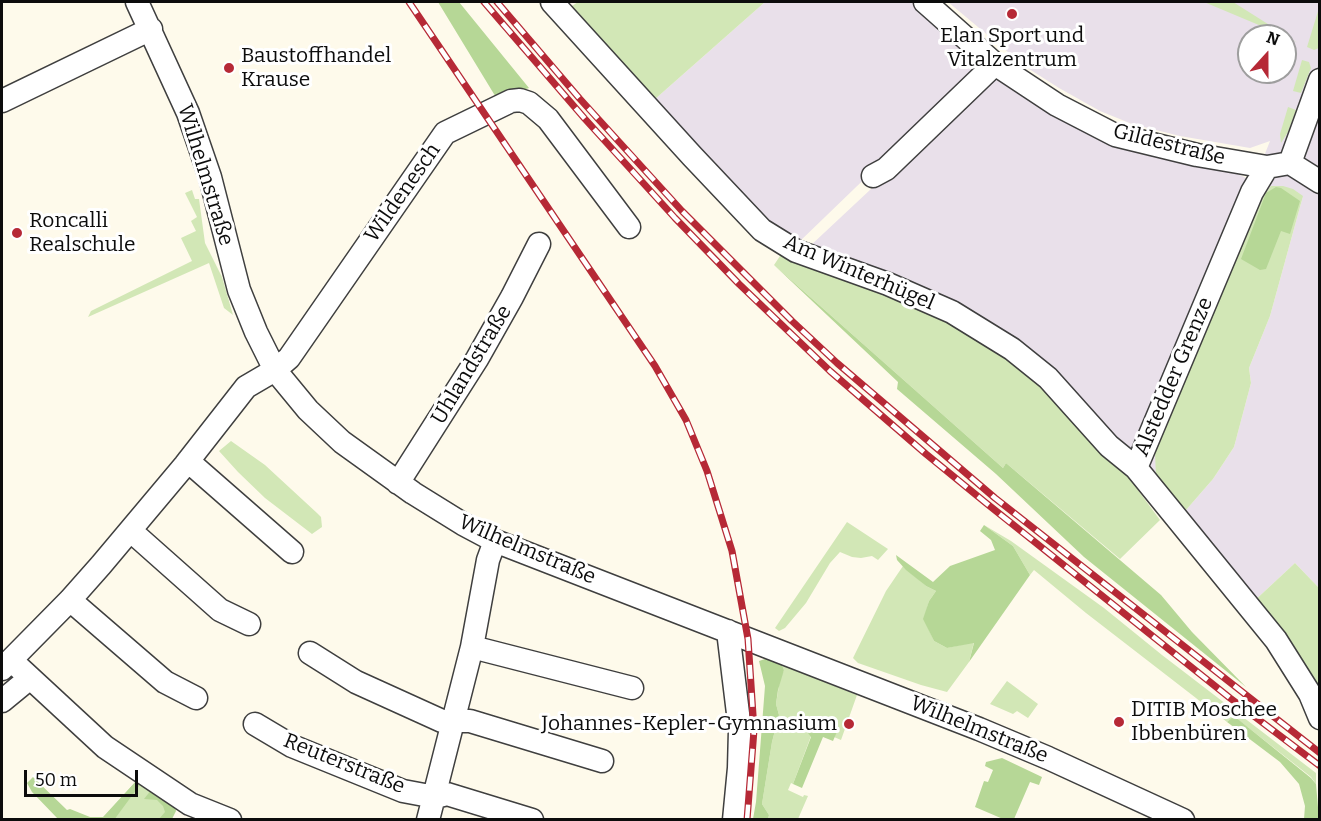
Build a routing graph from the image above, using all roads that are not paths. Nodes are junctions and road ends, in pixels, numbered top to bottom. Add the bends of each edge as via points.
1 (137, 2) edge
2 (552, 2) edge
3 (925, 2) edge
4 (151, 29) junction
5 (995, 64) junction
6 (1320, 80) edge
7 (2, 101) edge
8 (1290, 163) junction
9 (1267, 167) junction
10 (873, 176) dead end
11 (1320, 182) edge
12 (629, 227) dead end
13 (539, 244) dead end
14 (275, 370) junction
15 (188, 461) junction
16 (1136, 468) junction
17 (398, 483) junction
18 (130, 531) junction
19 (495, 541) junction
20 (291, 552) dead end
21 (70, 600) junction
22 (249, 624) dead end
23 (728, 631) junction
24 (472, 647) junction
25 (310, 653) dead end
26 (7, 665) edge
27 (30, 678) junction
28 (632, 688) dead end
29 (196, 698) dead end
30 (2, 701) edge
31 (1320, 718) edge
32 (454, 722) junction
33 (255, 724) dead end
34 (602, 761) dead end
35 (435, 797) junction
36 (185, 812) edge
37 (230, 819) edge
38 (428, 819) edge
39 (532, 819) edge
40 (734, 819) edge
41 (1183, 819) edge

1 - 4 street, Wilhelmstraße
2 - 16 street, Am Winterhügel via 762,230 796,251 952,312 1012,349 1047,378 1109,446
3 - 5 street, Gildestraße
4 - 7 street
4 - 14 street, Wilhelmstraße via 188,113 210,177 239,290
5 - 9 street, Gildestraße via 1057,105 1116,135
5 - 10 street via 886,169
6 - 8 street
8 - 9 street, Gildestraße
8 - 11 street
9 - 16 street, Alstedder Grenze via 1252,192
12 - 14 street, Wildenesch via 548,119 529,103 511,101 445,133 289,358
13 - 17 street, Uhlandstraße via 477,358
14 - 15 street, Wildenesch via 246,387
14 - 17 street, Wilhelmstraße via 308,410 342,442
15 - 18 street, Wildenesch
15 - 20 street
16 - 31 street, Alstedder Grenze via 1276,640 1310,694
17 - 19 street, Wilhelmstraße
18 - 21 street, Wildenesch
18 - 22 street via 220,609
19 - 23 street, Wilhelmstraße
19 - 24 street, Reuterstraße
21 - 26 street, Wildenesch
21 - 29 street via 165,682
23 - 40 street via 740,730
23 - 41 street, Wilhelmstraße via 980,729
24 - 28 street
24 - 32 street, Reuterstraße
25 - 32 street via 356,682 442,721
26 - 27 street
27 - 30 street
27 - 36 street via 105,747
32 - 34 street via 470,721
32 - 35 street, Reuterstraße
33 - 35 street, Reuterstraße via 291,746 341,767 403,791
35 - 38 street, Reuterstraße
35 - 39 street, Reuterstraße via 447,794
36 - 37 street

